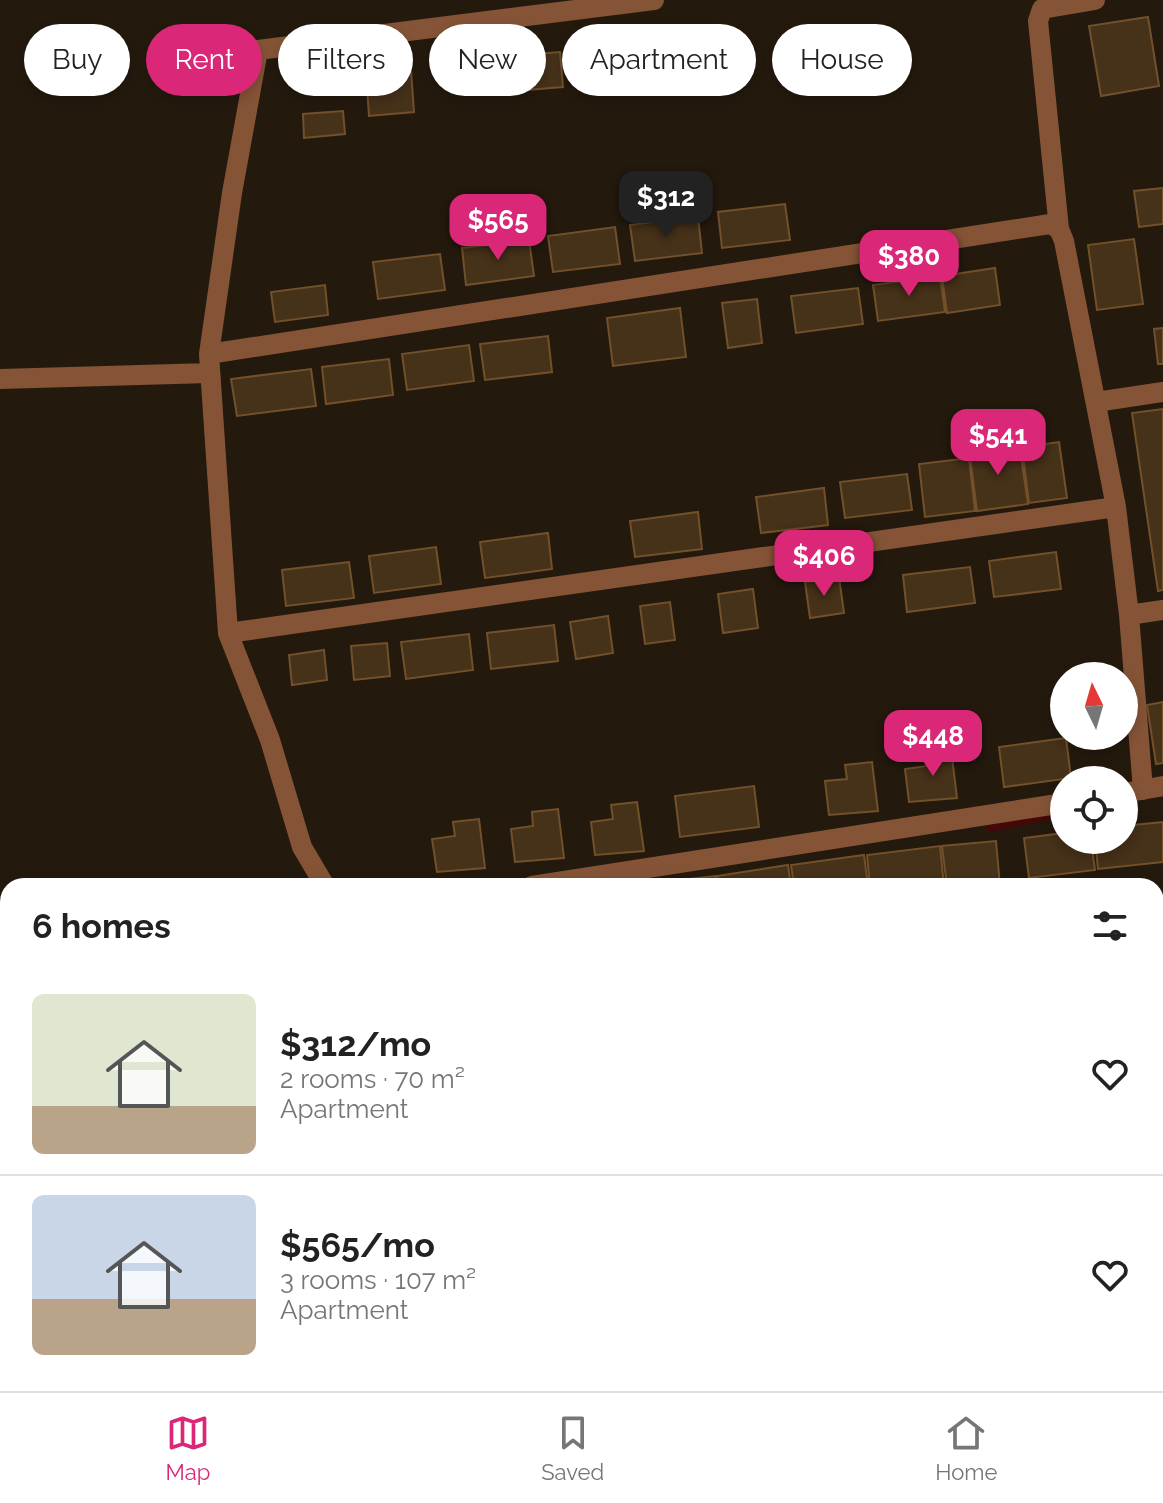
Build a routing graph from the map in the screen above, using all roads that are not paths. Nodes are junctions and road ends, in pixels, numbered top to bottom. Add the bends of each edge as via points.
1 (654, 0) edge
2 (1095, 0) edge
3 (1059, 229) junction
4 (209, 364) junction
5 (0, 379) edge
6 (1163, 392) edge
7 (1096, 402) junction
8 (1116, 507) junction
9 (1163, 610) edge
10 (1129, 615) junction
11 (228, 633) junction
12 (1143, 790) edge
13 (1050, 805) edge
14 (320, 878) edge
15 (583, 878) edge

1 - 4 street via 258,50
2 - 3 street via 1042,9 1038,21
3 - 4 street via 1050,224
3 - 7 street
4 - 5 street
4 - 11 street
6 - 7 street
7 - 8 street
8 - 10 street
8 - 11 street
9 - 10 street
10 - 12 street
11 - 14 street via 270,740 302,847
13 - 15 street

